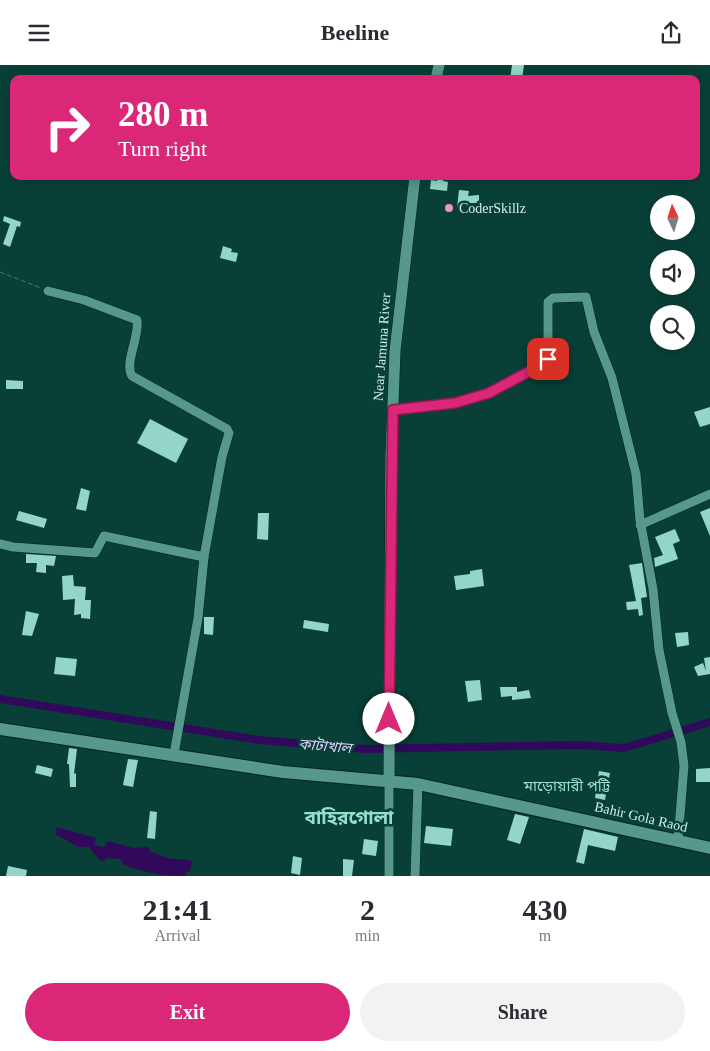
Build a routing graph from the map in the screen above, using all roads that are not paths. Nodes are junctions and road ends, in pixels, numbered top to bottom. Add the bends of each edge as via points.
1 (415, 180) edge
2 (48, 291) road end
3 (393, 410) junction
4 (710, 494) edge
5 (640, 525) junction
6 (0, 544) edge
7 (204, 557) junction
8 (0, 729) edge
9 (174, 750) junction
10 (389, 777) junction
11 (418, 784) junction
12 (678, 840) junction
13 (710, 848) edge
14 (389, 876) edge
15 (415, 876) edge

1 - 3 street, Near Jamuna River via 396,337
2 - 7 street via 84,300 137,320 129,370 132,376 227,429 229,437 222,457
3 - 5 street via 455,403 489,393 545,363 548,359 548,302 553,298 584,296 627,431 636,474
3 - 10 street, Near Jamuna River
4 - 5 street
5 - 12 street via 653,589 659,650 684,766
6 - 7 street via 95,553 104,536
7 - 9 street via 198,618
8 - 9 main road, Bahir Gola Raod
9 - 10 main road, Bahir Gola Raod via 283,771
10 - 11 main road, Bahir Gola Raod
10 - 14 street
11 - 12 main road, Bahir Gola Raod
11 - 15 street
12 - 13 main road, Bahir Gola Raod

